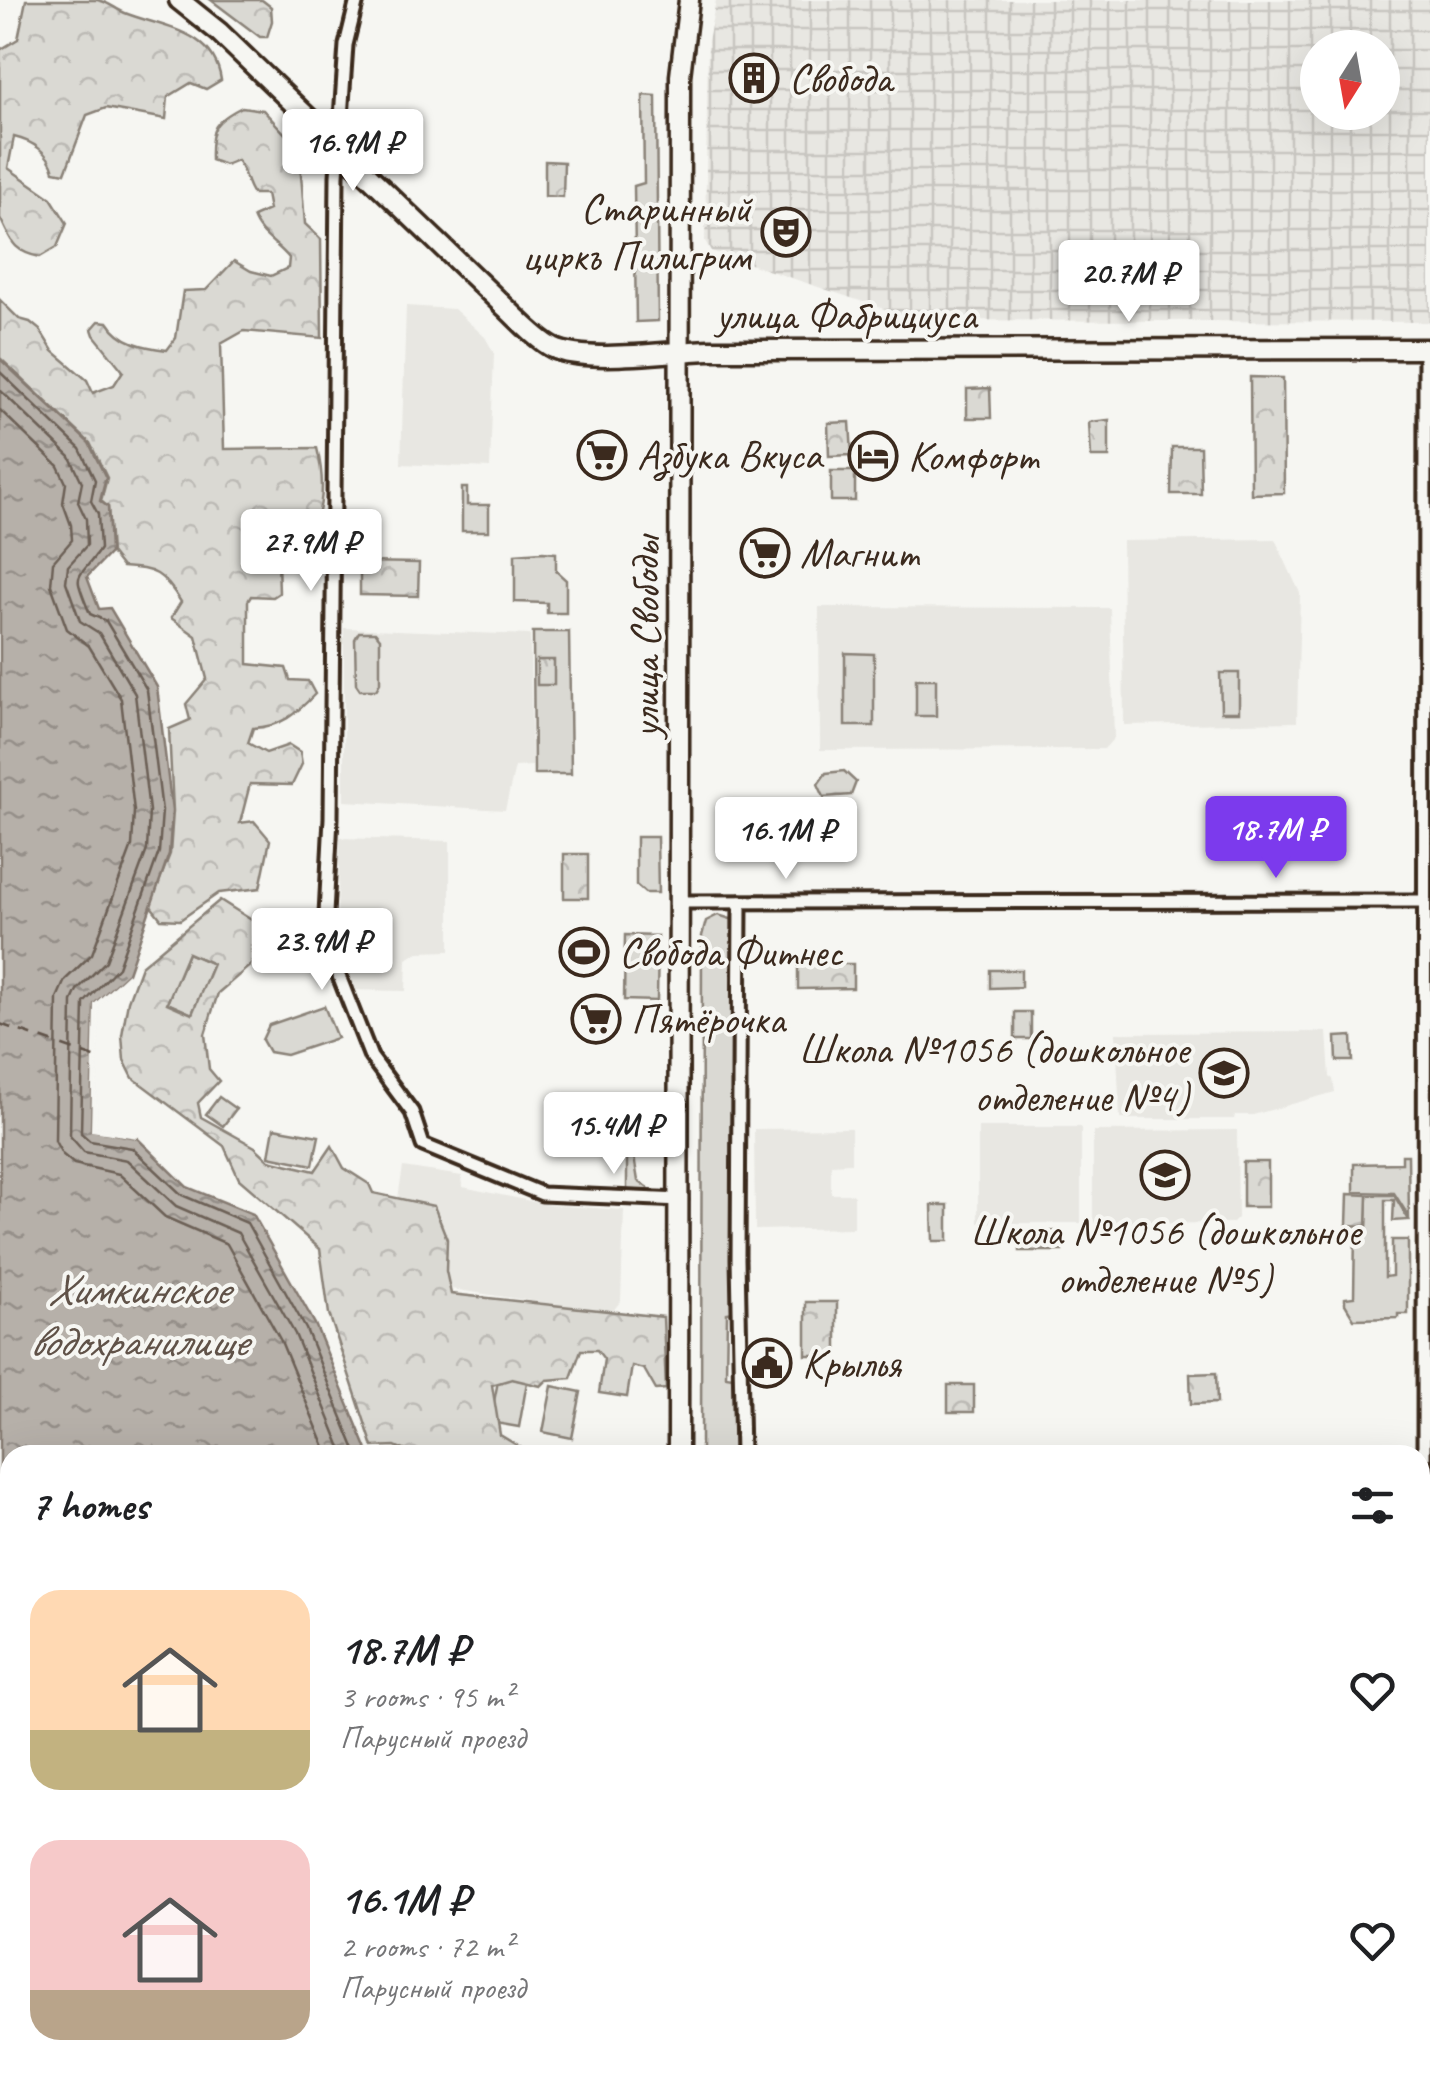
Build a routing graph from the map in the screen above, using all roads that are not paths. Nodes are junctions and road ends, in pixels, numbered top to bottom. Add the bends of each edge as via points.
1 (180, 0) edge
2 (357, 0) edge
3 (689, 0) edge
4 (339, 146) junction
5 (1428, 349) edge
6 (682, 350) junction
7 (1427, 744) edge
8 (1424, 901) junction
9 (679, 902) junction
10 (740, 902) junction
11 (681, 1200) junction
12 (678, 1445) edge
13 (742, 1445) edge
14 (1425, 1445) edge

1 - 4 main road, улица Фабрициуса
2 - 4 street via 346,45
3 - 6 main road, улица Свободы via 680,76
4 - 6 main road, улица Фабрициуса via 547,344 579,354
4 - 11 street via 326,914 337,971 371,1057 412,1112 423,1145 542,1194
5 - 6 main road, улица Фабрициуса
5 - 7 street
6 - 9 main road, улица Свободы
7 - 8 street
8 - 10 street
8 - 14 street
9 - 10 street
9 - 11 main road, улица Свободы
10 - 13 street
11 - 12 main road, улица Свободы

